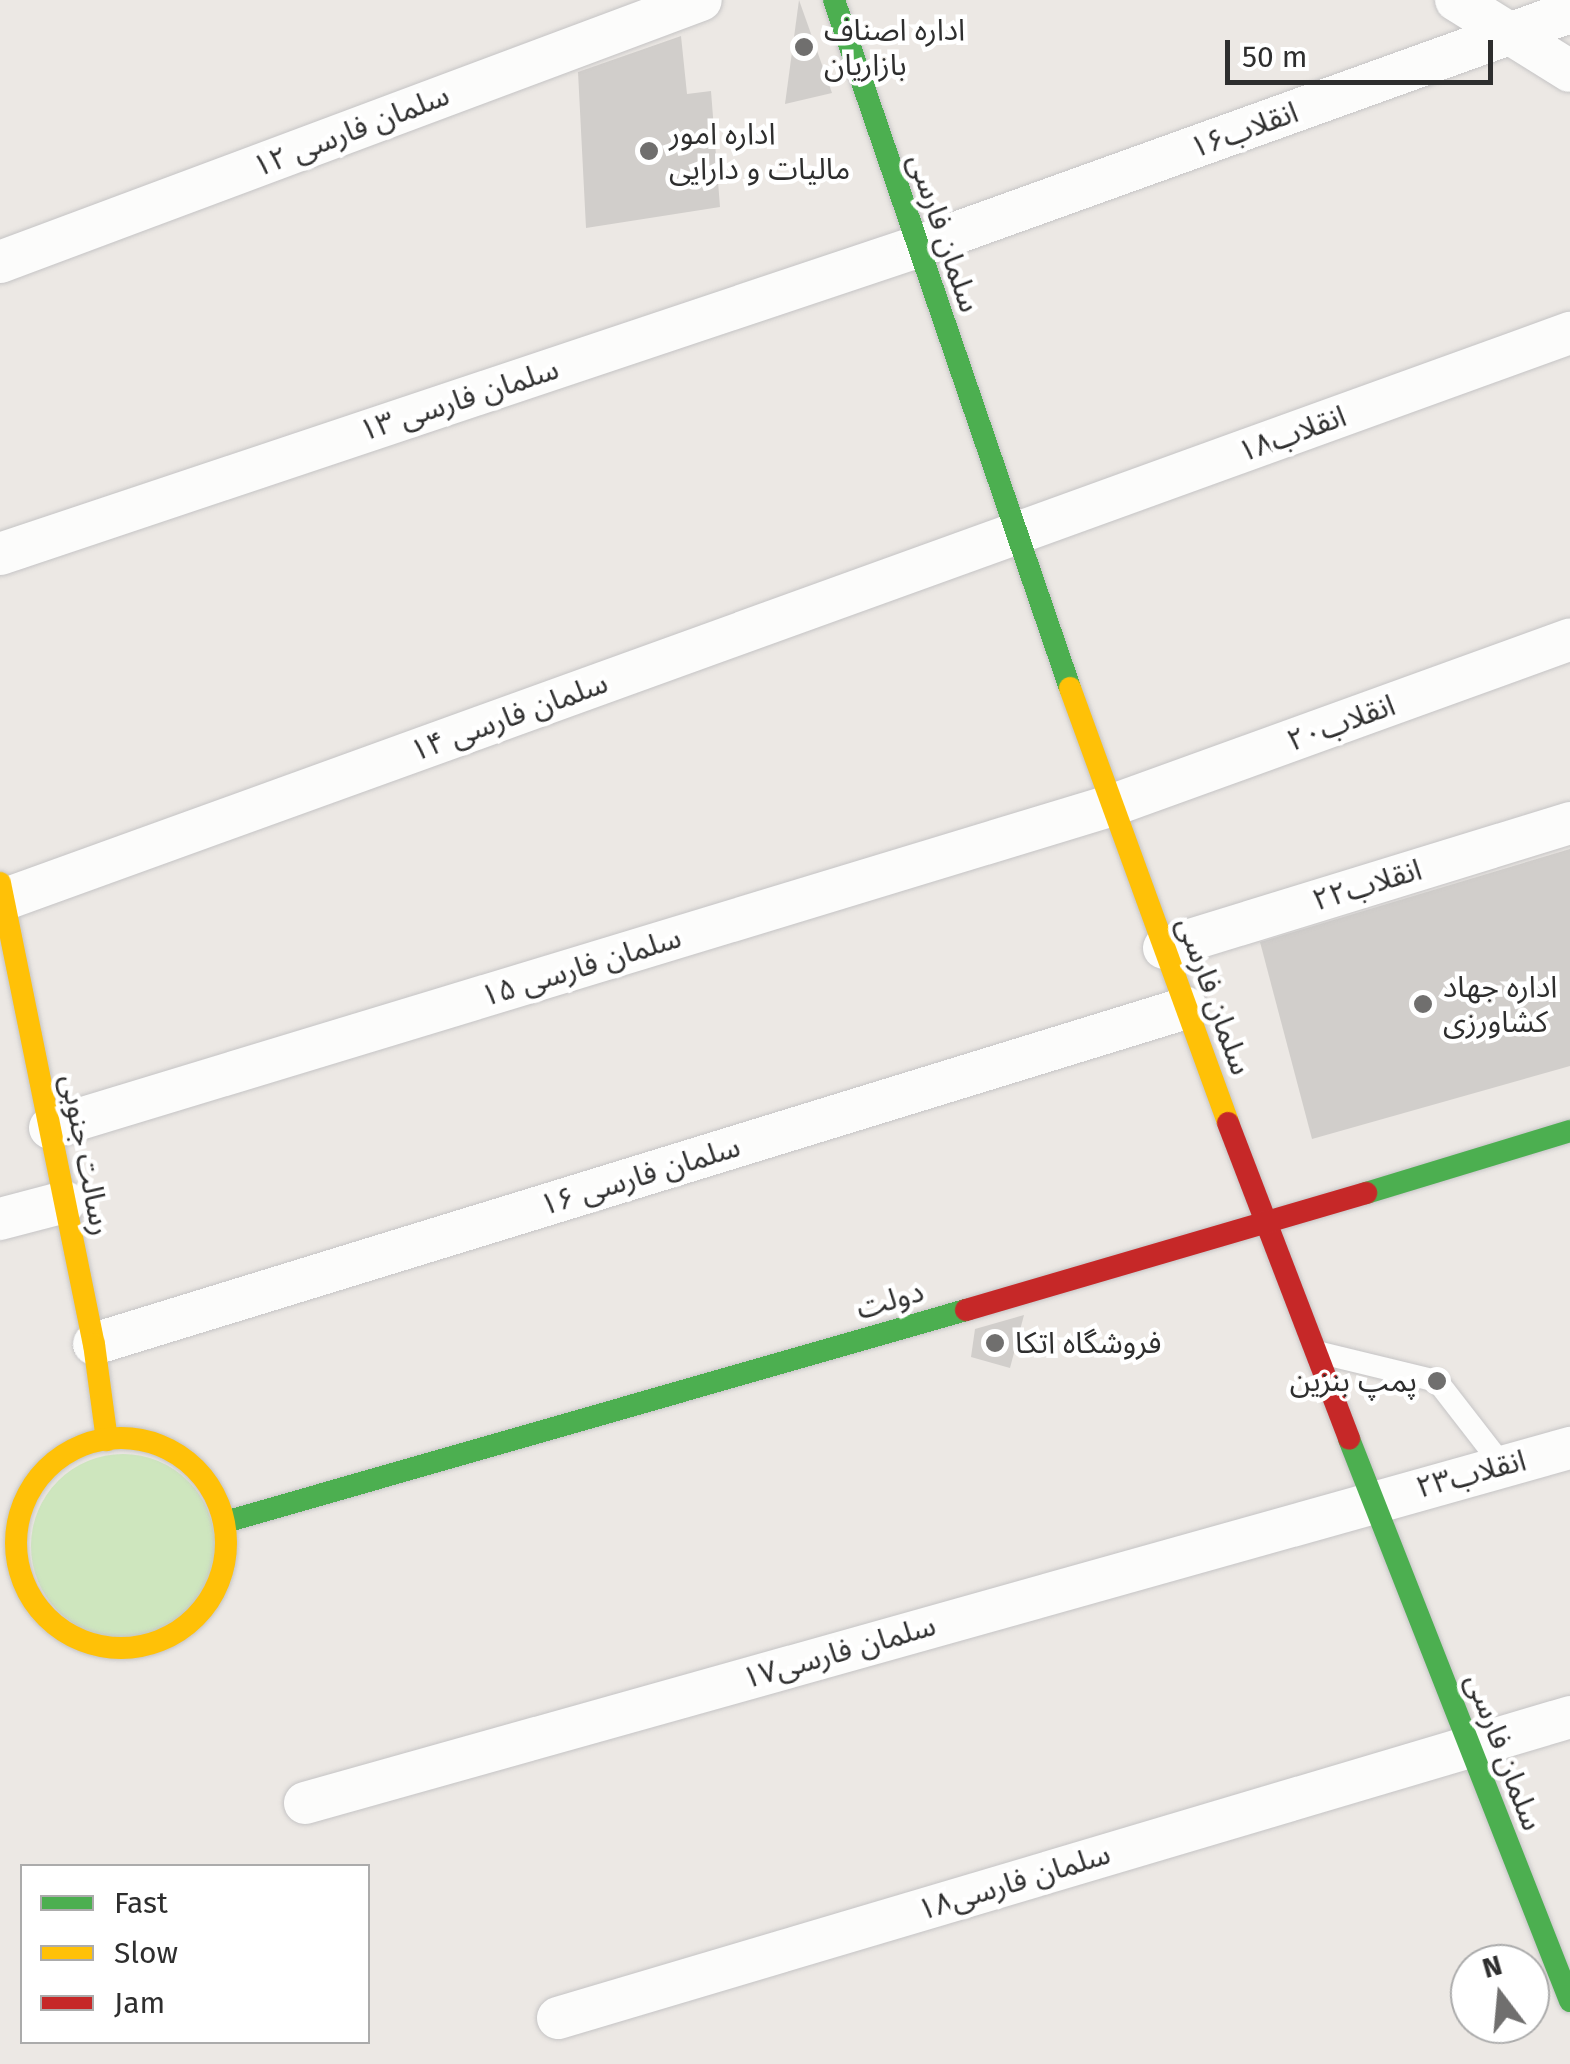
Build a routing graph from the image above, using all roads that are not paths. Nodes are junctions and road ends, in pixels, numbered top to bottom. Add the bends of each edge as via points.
1 (702, 0) edge
2 (834, 0) edge
3 (1456, 0) edge
4 (1570, 12) edge
5 (1510, 34) junction
6 (1570, 71) edge
7 (917, 247) junction
8 (0, 262) edge
9 (1570, 333) edge
10 (1014, 534) junction
11 (0, 554) edge
12 (1570, 640) edge
13 (1112, 805) junction
14 (1570, 823) edge
15 (1, 894) edge
16 (1164, 948) junction
17 (1186, 1008) junction
18 (50, 1128) junction
19 (1570, 1131) edge
20 (65, 1202) junction
21 (0, 1220) edge
22 (1264, 1224) junction
23 (94, 1344) junction
24 (1315, 1352) junction
25 (108, 1440) junction
26 (1570, 1448) edge
27 (1502, 1466) junction
28 (1373, 1501) junction
29 (225, 1522) junction
30 (1570, 1717) edge
31 (1469, 1746) junction
32 (305, 1803) dead end
33 (1553, 1912) edge
34 (1570, 2001) edge
35 (558, 2018) dead end

1 - 8 street, سلمان فارسی ۱۲
2 - 7 street, سلمان فارسی
3 - 5 street
4 - 5 street, انقلاب۱۶
5 - 6 street
5 - 7 street, انقلاب۱۶
7 - 10 street, سلمان فارسی
7 - 11 street, سلمان فارسی ۱۳
9 - 10 street, انقلاب۱۸
10 - 13 street, سلمان فارسی
10 - 15 street, سلمان فارسی ۱۴
12 - 13 street, انقلاب۲۰
13 - 16 street, سلمان فارسی
13 - 18 street, سلمان فارسی ۱۵
14 - 16 street, انقلاب۲۲
15 - 18 street, رسالت جنوبی
16 - 17 street, سلمان فارسی
17 - 22 street, سلمان فارسی
17 - 23 street, سلمان فارسی ۱۶
18 - 20 street, رسالت جنوبی
19 - 22 street, دولت
20 - 21 street
20 - 23 street, رسالت جنوبی
22 - 24 street, سلمان فارسی
22 - 29 street, دولت
23 - 25 street, رسالت جنوبی
24 - 27 lane via 1436,1381
24 - 28 street, سلمان فارسی
25 - 29 street via 158,1444 189,1462 212,1489
25 - 29 street via 56,1461 32,1488 18,1520 16,1554 25,1587 44,1615 71,1636 103,1647 137,1648 170,1637 197,1616 216,1588 226,1556
26 - 27 street, انقلاب۲۳
27 - 28 street, انقلاب۲۳
28 - 31 street, سلمان فارسی
28 - 32 street, سلمان فارسی۱۷
30 - 31 street, سلمان فارسی۱۸
31 - 33 street, سلمان فارسی
31 - 35 street, سلمان فارسی۱۸
33 - 34 street, سلمان فارسی

